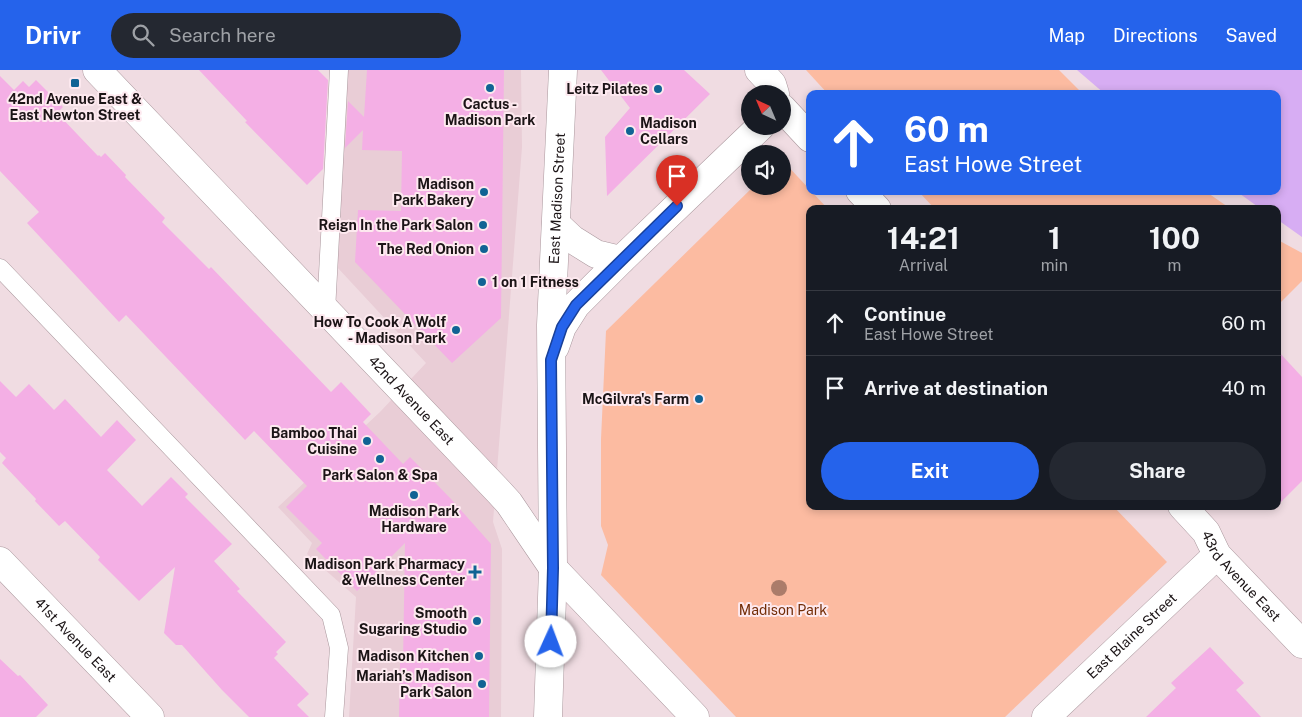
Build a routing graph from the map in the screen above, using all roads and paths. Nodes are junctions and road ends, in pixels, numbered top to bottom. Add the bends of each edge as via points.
1 (96, 70) edge
2 (339, 70) edge
3 (563, 70) edge
4 (758, 70) edge
5 (772, 85) edge
6 (791, 118) edge
7 (806, 134) edge
8 (752, 135) edge
9 (864, 195) edge
10 (873, 205) edge
11 (556, 224) junction
12 (621, 260) junction
13 (0, 268) edge
14 (326, 311) junction
15 (551, 360) junction
16 (1186, 510) edge
17 (1217, 555) junction
18 (0, 561) edge
19 (553, 568) junction
20 (1302, 644) edge
21 (150, 717) edge
22 (334, 717) edge
23 (548, 717) edge
24 (695, 717) edge
25 (1046, 717) edge

1 - 14 street, 42nd Avenue East
2 - 14 lane
3 - 11 street, East Madison Street
4 - 5 street
6 - 7 street
8 - 12 street
9 - 10 street
11 - 12 street via 596,254
11 - 15 street, East Madison Street
12 - 15 street via 576,305 562,327
13 - 22 lane via 331,615 339,648
14 - 19 street, 42nd Avenue East via 509,503
15 - 19 street, East Madison Street
16 - 17 street, 43rd Avenue East via 1206,532
17 - 20 street, 43rd Avenue East
17 - 25 street, East Blaine Street
18 - 21 street, 41st Avenue East
19 - 23 street, East Madison Street
19 - 24 street, 42nd Avenue East

